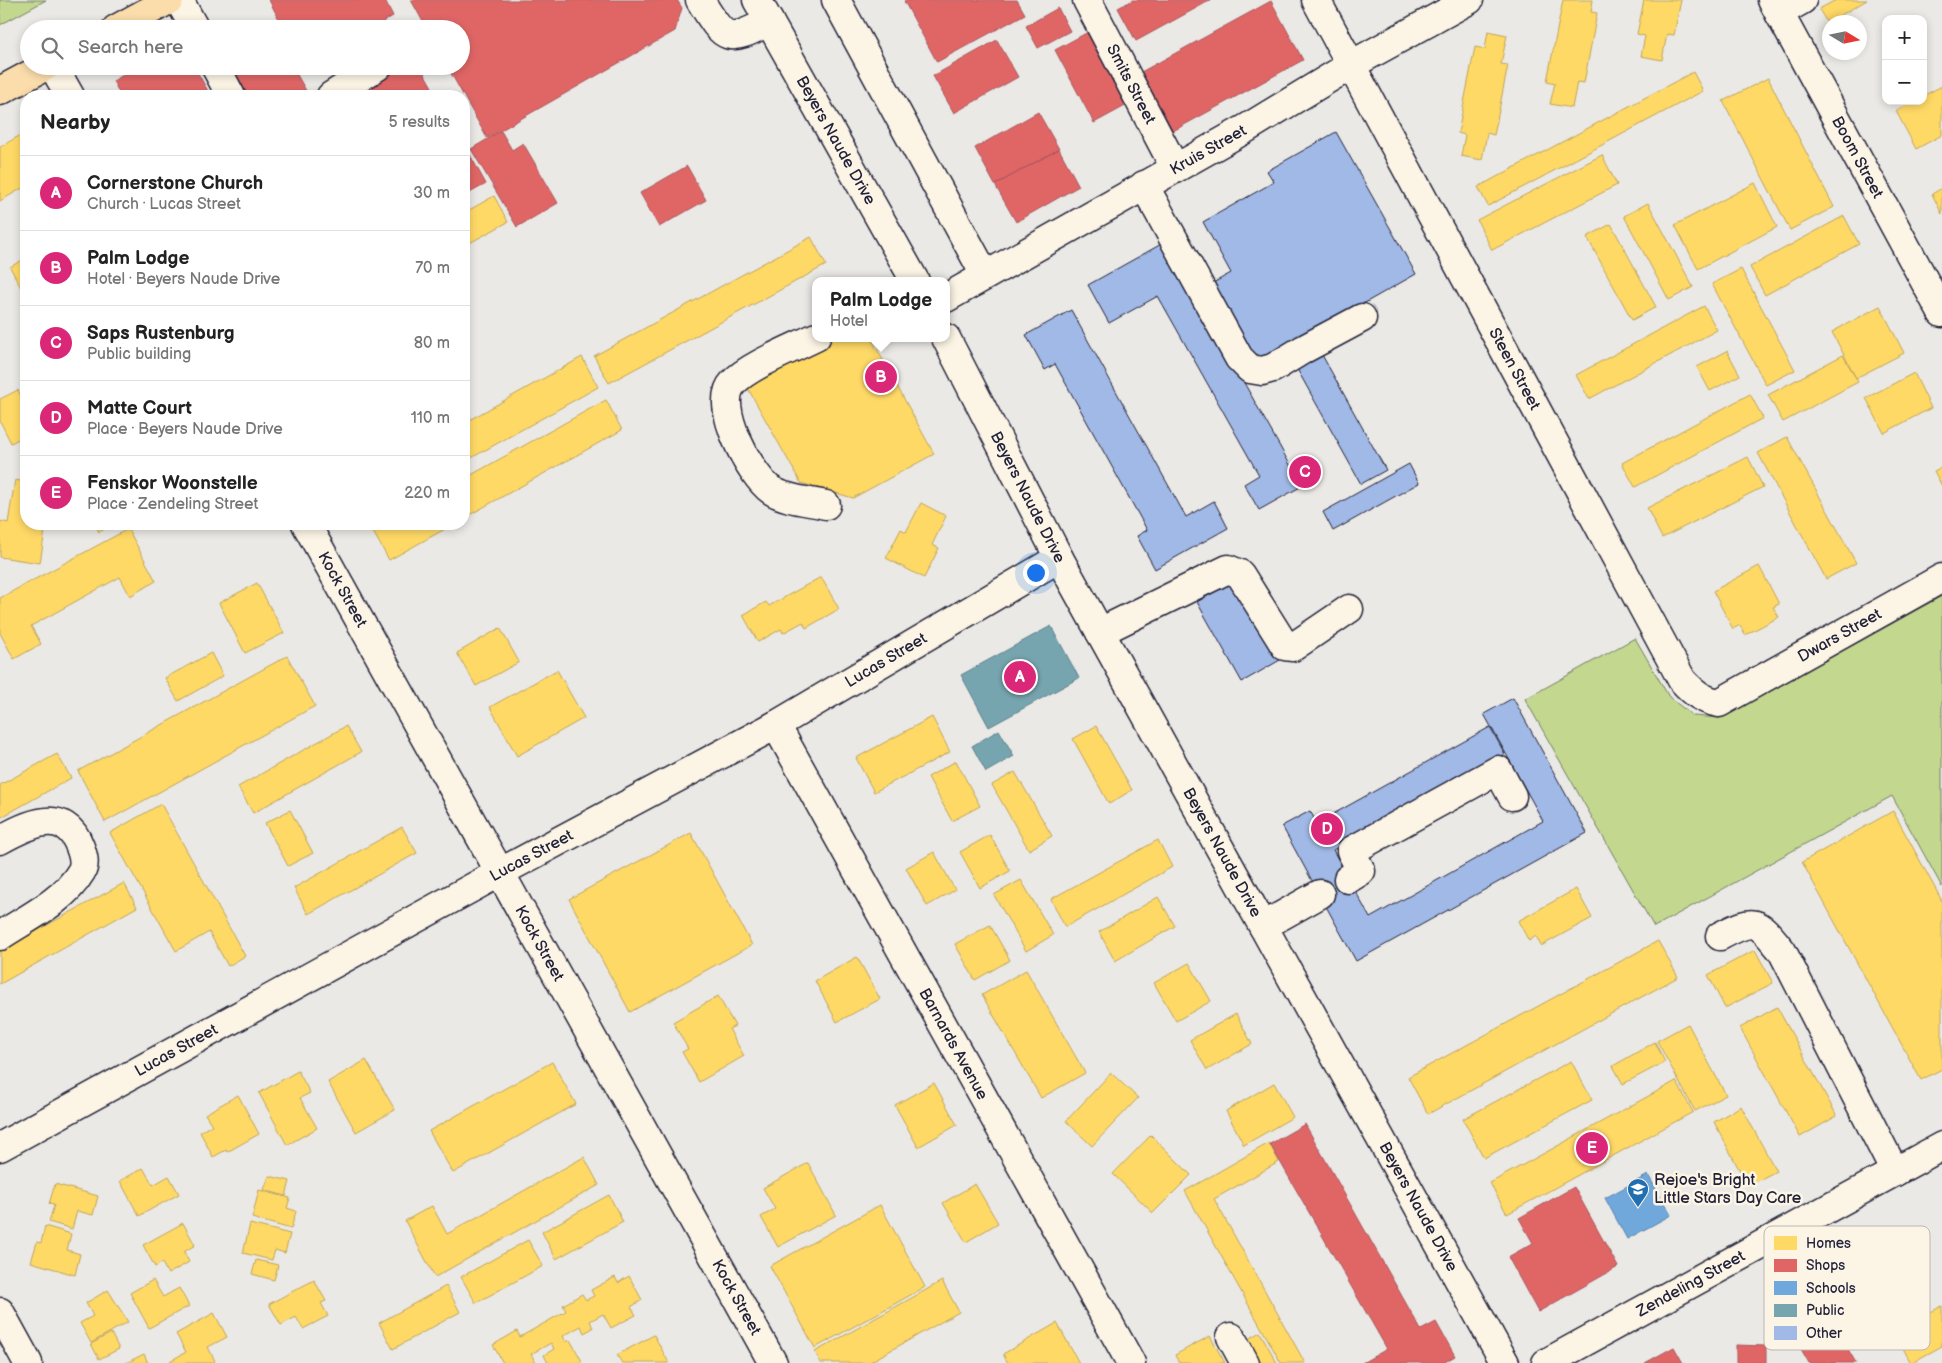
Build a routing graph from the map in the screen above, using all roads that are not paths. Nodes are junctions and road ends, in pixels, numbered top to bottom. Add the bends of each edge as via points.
1 (169, 0) edge
2 (179, 0) edge
3 (700, 0) edge
4 (836, 0) edge
5 (1087, 0) edge
6 (1316, 0) edge
7 (1469, 0) edge
8 (1784, 4) edge
9 (763, 11) edge
10 (132, 20) edge
11 (190, 20) edge
12 (1351, 65) junction
13 (30, 75) edge
14 (58, 75) edge
15 (220, 75) edge
16 (364, 75) edge
17 (67, 90) edge
18 (228, 90) edge
19 (340, 90) edge
20 (0, 92) edge
21 (1176, 168) junction
22 (1144, 185) junction
23 (985, 275) junction
24 (912, 277) edge
25 (950, 296) edge
26 (1942, 313) edge
27 (1362, 318) dead end
28 (812, 339) edge
29 (948, 342) edge
30 (826, 505) dead end
31 (309, 530) edge
32 (1059, 558) junction
33 (1942, 578) edge
34 (1348, 610) dead end
35 (1100, 632) junction
36 (1736, 693) joint
37 (776, 725) junction
38 (1512, 796) dead end
39 (0, 840) edge
40 (499, 873) junction
41 (1348, 879) dead end
42 (1320, 894) dead end
43 (1263, 926) junction
44 (0, 936) edge
45 (1720, 936) dead end
46 (1942, 1146) edge
47 (0, 1147) edge
48 (1895, 1172) junction
49 (1796, 1226) edge
50 (1764, 1244) edge
51 (0, 1312) edge
52 (1231, 1337) dead end
53 (28, 1363) edge
54 (773, 1363) edge
55 (1131, 1363) edge
56 (1245, 1363) edge
57 (1505, 1363) edge
58 (1546, 1363) edge

1 - 10 main road
2 - 11 street
3 - 9 street via 719,31 731,35 746,34
4 - 23 street
5 - 21 street, Smits Street
6 - 12 street, Steen Street
7 - 12 street, Kruis Street
8 - 26 street, Boom Street
9 - 24 street, Beyers Naude Drive
12 - 21 street, Kruis Street
12 - 36 street, Steen Street via 1682,680 1706,700 1719,703
13 - 20 main road
14 - 17 street
15 - 18 street
16 - 19 street
21 - 22 street, Kruis Street
22 - 23 street, Kruis Street
22 - 27 street via 1239,358 1250,369 1262,371 1273,368
23 - 25 street, Kruis Street
28 - 30 street via 732,383 726,396 727,410 735,435 761,482 788,497
29 - 32 street, Beyers Naude Drive
31 - 40 street, Kock Street
32 - 35 street, Beyers Naude Drive
32 - 37 street, Lucas Street
33 - 36 street, Dwars Street
34 - 35 street via 1293,647 1285,646 1240,574 1228,569
35 - 43 street, Beyers Naude Drive
37 - 40 street, Lucas Street
37 - 55 street, Barnards Avenue
38 - 41 street via 1498,770 1350,851 1361,871
39 - 44 street via 39,822 57,822 68,829 78,842 83,858 82,870 74,883
40 - 47 street, Lucas Street
40 - 54 street, Kock Street
42 - 43 street
43 - 57 street, Beyers Naude Drive
45 - 48 street via 1752,923 1763,927 1782,951
46 - 48 street, Zendeling Street
48 - 49 street, Zendeling Street
50 - 58 street, Zendeling Street
51 - 53 street
52 - 56 street

